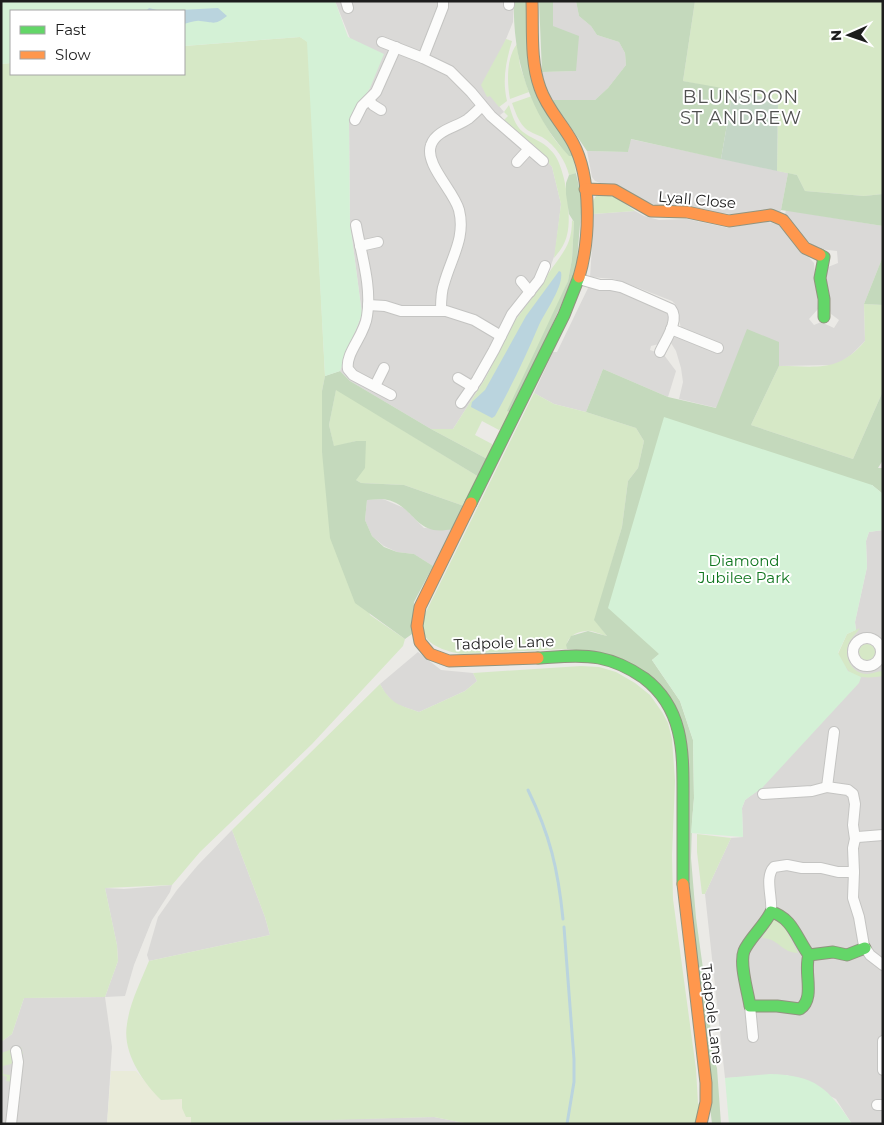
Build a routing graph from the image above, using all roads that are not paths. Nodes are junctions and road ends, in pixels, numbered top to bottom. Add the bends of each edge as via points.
1 (443, 1) edge
2 (532, 1) edge
3 (382, 42) dead end
4 (396, 47) junction
5 (423, 58) junction
6 (369, 100) junction
7 (482, 106) junction
8 (381, 110) dead end
9 (356, 120) dead end
10 (528, 150) junction
11 (543, 161) dead end
12 (517, 162) dead end
13 (585, 189) junction
14 (356, 225) dead end
15 (378, 242) dead end
16 (360, 246) junction
17 (544, 266) dead end
18 (579, 279) junction
19 (521, 281) dead end
20 (530, 292) junction
21 (368, 306) junction
22 (440, 310) junction
23 (824, 317) dead end
24 (671, 329) junction
25 (501, 336) junction
26 (718, 348) dead end
27 (660, 352) dead end
28 (384, 368) dead end
29 (458, 378) dead end
30 (375, 386) junction
31 (473, 387) junction
32 (390, 395) dead end
33 (461, 403) dead end
34 (834, 732) dead end
35 (827, 787) junction
36 (763, 794) dead end
37 (883, 834) edge
38 (855, 838) junction
39 (854, 872) junction
40 (771, 912) junction
41 (865, 948) junction
42 (809, 955) junction
43 (883, 965) edge
44 (750, 1006) junction
45 (753, 1037) dead end
46 (883, 1041) edge
47 (16, 1051) dead end
48 (883, 1070) edge
49 (11, 1124) edge
50 (701, 1124) edge

1 - 5 street
2 - 13 street, Tadpole Lane via 534,59 540,89 580,156
3 - 4 street
4 - 5 street
4 - 6 street via 376,92
5 - 7 street via 457,76
6 - 8 street
6 - 9 street via 362,106
7 - 10 street
7 - 22 street via 468,119 441,133 431,146 432,160 453,195 461,221 456,254 443,285
10 - 11 street
10 - 12 street
13 - 18 street, Tadpole Lane via 586,231
13 - 23 street, Lyall Close via 614,190 651,211 692,212 724,221 767,214 780,218 805,248 824,257 820,278
14 - 16 street
15 - 16 street
16 - 21 street
17 - 20 street via 540,280
18 - 24 street via 621,287 666,306 674,312
18 - 50 street, Tadpole Lane via 420,607 416,632 427,651 448,661 573,656 609,660 647,681 671,708 683,758 683,892 706,1083
19 - 20 street
20 - 25 street via 512,314
21 - 22 street via 385,306 401,311
21 - 30 street via 366,324 347,365 353,376
22 - 25 street via 465,316
24 - 26 street
24 - 27 street
25 - 31 street
28 - 30 street
29 - 31 street
30 - 32 street
31 - 33 street
34 - 35 street
35 - 36 street via 812,792
35 - 38 street via 848,790 853,794
37 - 38 street
38 - 39 street
39 - 40 street via 788,865 774,867 770,877
39 - 41 street via 853,898
40 - 42 street via 788,921
40 - 44 street via 744,952
41 - 42 street via 848,954
41 - 43 street
42 - 44 street via 806,964 809,995 805,1006 796,1009 780,1005
44 - 45 street
46 - 48 street
47 - 49 street via 18,1062

